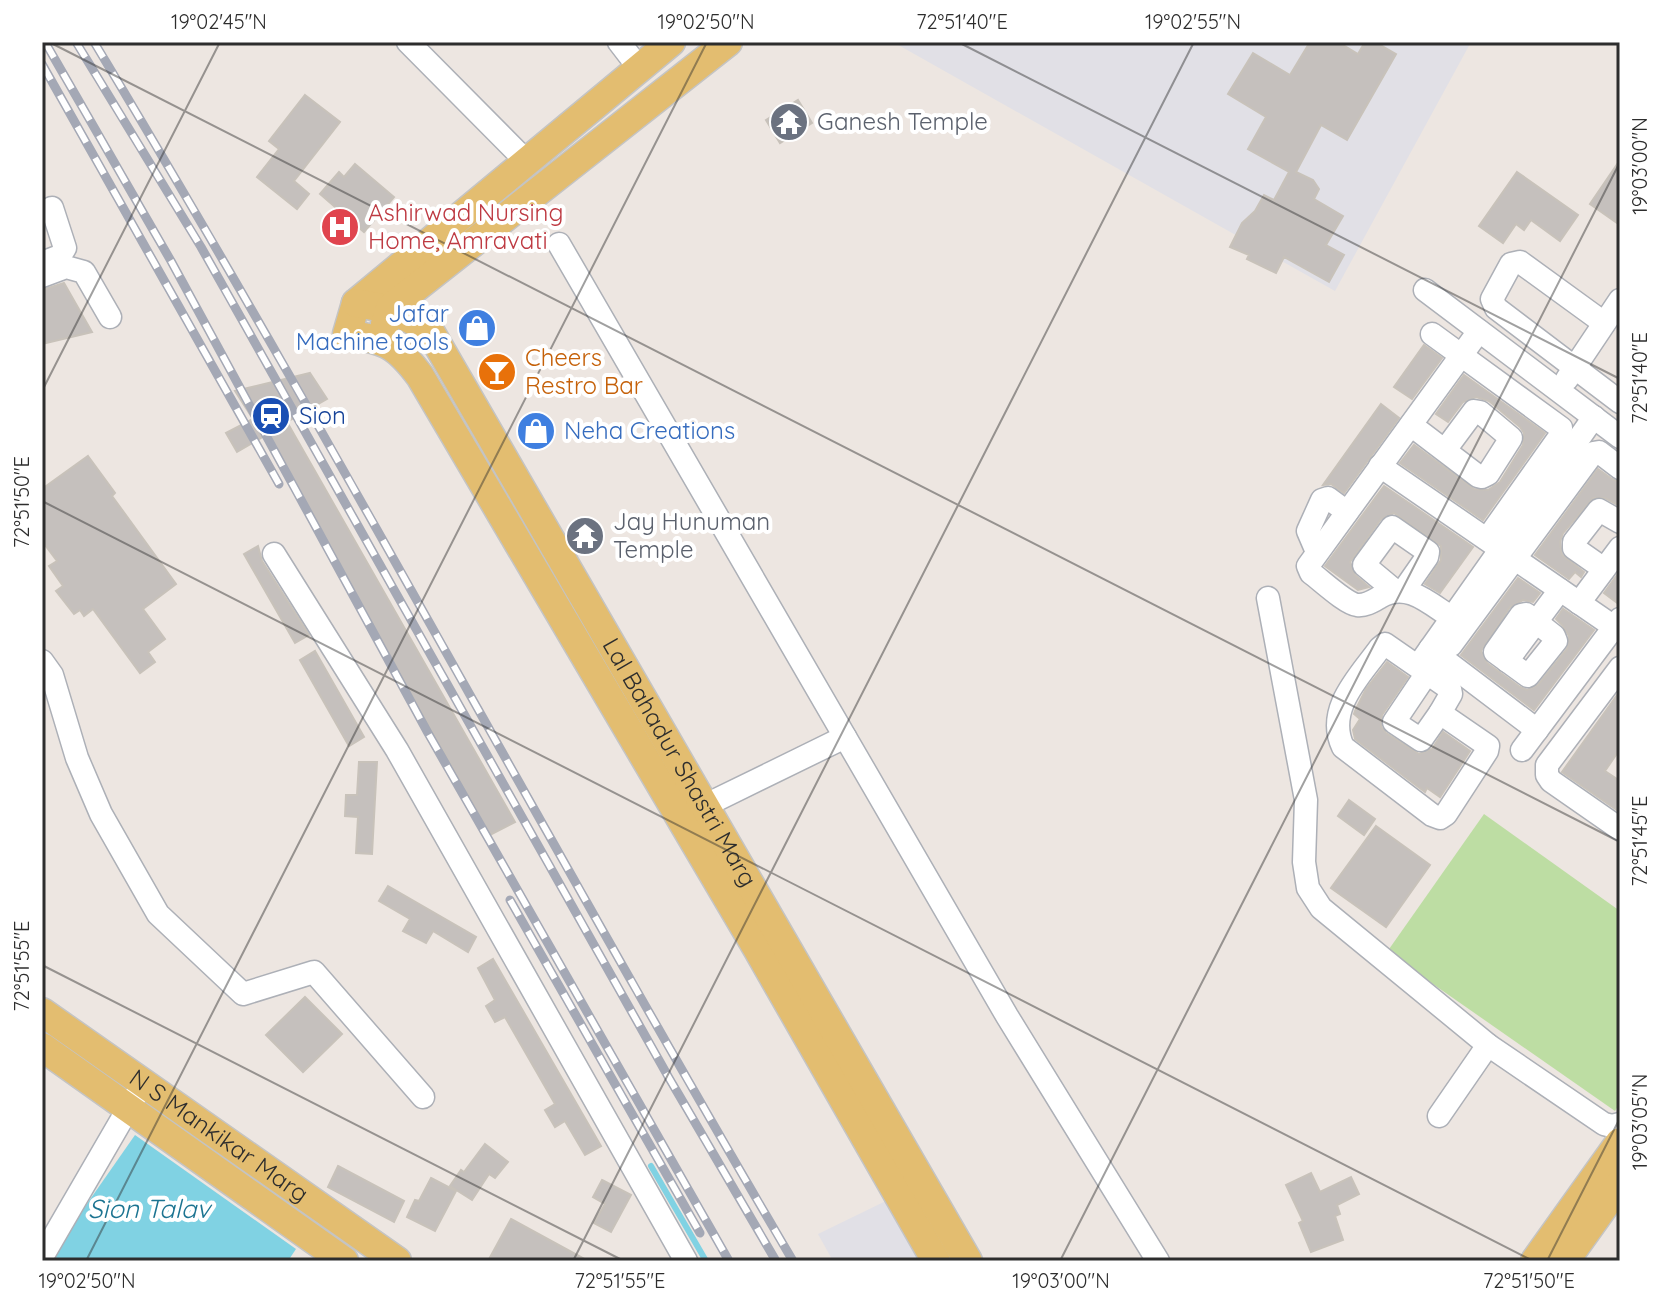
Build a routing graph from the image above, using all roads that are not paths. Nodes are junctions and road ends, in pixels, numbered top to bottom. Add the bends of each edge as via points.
1 (408, 42) edge
2 (619, 42) edge
3 (671, 42) edge
4 (728, 42) edge
5 (628, 77) junction
6 (639, 111) junction
7 (526, 161) junction
8 (52, 208) dead end
9 (559, 244) dead end
10 (42, 263) edge
11 (42, 276) edge
12 (1425, 290) dead end
13 (1620, 300) edge
14 (356, 303) junction
15 (390, 308) junction
16 (110, 317) dead end
17 (1604, 323) junction
18 (1479, 331) junction
19 (1432, 334) dead end
20 (380, 339) junction
21 (1461, 355) junction
22 (1573, 368) junction
23 (1560, 391) junction
24 (1620, 402) edge
25 (1594, 417) junction
26 (1411, 425) junction
27 (1620, 437) edge
28 (1445, 450) dead end
29 (1562, 464) junction
30 (1380, 466) junction
31 (1620, 468) edge
32 (1620, 522) edge
33 (1620, 548) edge
34 (1501, 549) junction
35 (274, 554) dead end
36 (1604, 569) junction
37 (1488, 581) junction
38 (1560, 590) junction
39 (1268, 598) dead end
40 (1579, 603) junction
41 (1452, 618) junction
42 (1618, 626) edge
43 (42, 661) edge
44 (1430, 661) junction
45 (1507, 661) dead end
46 (1620, 668) edge
47 (1440, 713) junction
48 (1537, 730) junction
49 (845, 737) junction
50 (1522, 750) dead end
51 (706, 805) junction
52 (1620, 829) edge
53 (736, 887) junction
54 (42, 1012) edge
55 (1488, 1045) junction
56 (42, 1047) edge
57 (143, 1083) junction
58 (423, 1097) dead end
59 (128, 1108) junction
60 (1439, 1116) dead end
61 (1620, 1124) edge
62 (1620, 1142) edge
63 (1620, 1184) edge
64 (42, 1257) edge
65 (344, 1261) edge
66 (397, 1261) edge
67 (686, 1261) edge
68 (936, 1261) edge
69 (968, 1261) edge
70 (1158, 1261) edge
71 (1535, 1261) edge
72 (1565, 1261) edge

1 - 7 street
2 - 5 street
3 - 5 main road
4 - 6 main road
5 - 6 main road
5 - 7 main road
6 - 15 main road
7 - 14 main road
8 - 10 street via 65,248
9 - 49 street
11 - 16 street via 66,267 84,272
12 - 18 street
13 - 17 street
14 - 15 main road, Lal Bahadur Shastri Marg
14 - 20 main road via 347,334
15 - 20 main road
15 - 51 main road, Lal Bahadur Shastri Marg via 431,333
17 - 22 street
17 - 22 street via 1520,262 1511,264 1492,296 1493,305
18 - 21 street
18 - 23 street
19 - 21 street
20 - 53 main road, Lal Bahadur Shastri Marg via 420,376
21 - 26 street
21 - 29 street via 1561,428
22 - 23 street
22 - 24 street
23 - 25 street
25 - 27 street
25 - 29 street
26 - 28 street
26 - 30 street
29 - 31 street via 1597,452
29 - 34 street
30 - 34 street
30 - 41 street via 1317,552 1308,566 1311,573 1360,606 1399,590
32 - 36 street via 1599,510 1574,542 1574,548
33 - 36 street
34 - 37 street
34 - 38 street
35 - 67 street via 397,750
36 - 40 street
37 - 41 street
37 - 44 street
38 - 40 street
38 - 45 street
39 - 55 street via 1306,800 1308,888 1340,926
40 - 42 street
41 - 44 street
42 - 48 street
43 - 58 street via 52,675 77,758 101,814 158,914 243,994 314,972
44 - 47 street via 1451,691
44 - 47 street via 1394,722 1421,740
44 - 47 street via 1389,645 1380,648 1339,706 1340,741 1440,818 1488,749
44 - 48 street
46 - 52 street via 1547,765 1547,775
48 - 50 street
49 - 51 street
49 - 70 street
51 - 53 main road, Lal Bahadur Shastri Marg
53 - 68 main road, Lal Bahadur Shastri Marg
53 - 69 main road, Lal Bahadur Shastri Marg
54 - 57 main road, N S Mankikar Marg
55 - 60 street
55 - 61 street via 1604,1124
56 - 59 main road, N S Mankikar Marg
57 - 59 street
57 - 66 main road, N S Mankikar Marg
59 - 64 street
59 - 65 main road, N S Mankikar Marg
62 - 71 main road
63 - 72 main road

